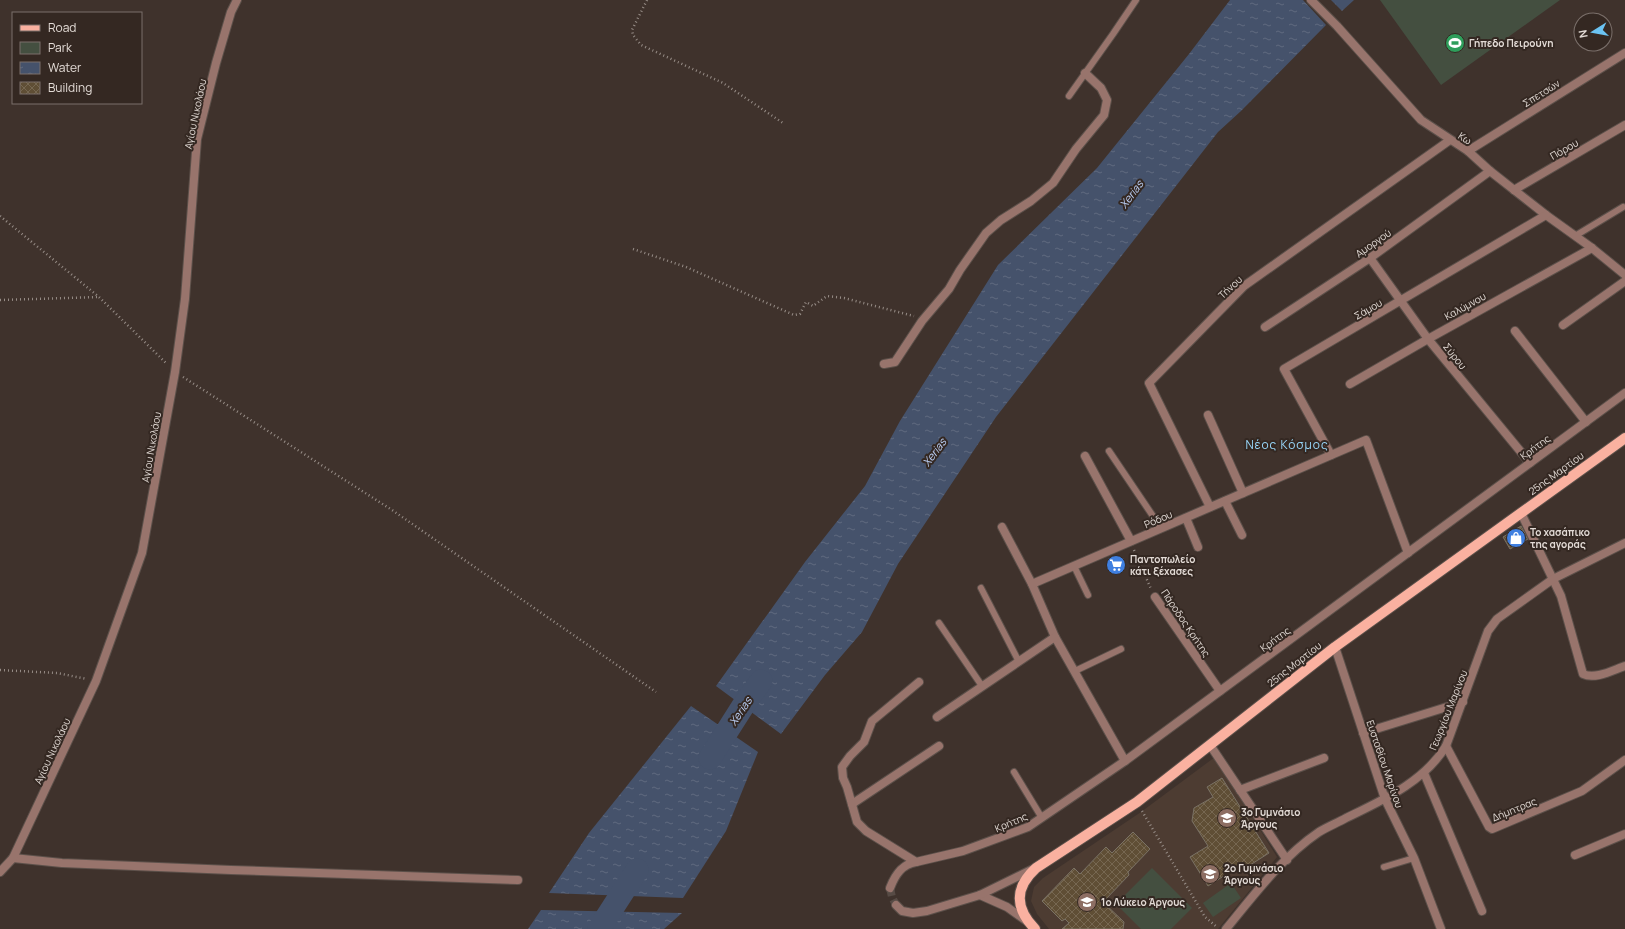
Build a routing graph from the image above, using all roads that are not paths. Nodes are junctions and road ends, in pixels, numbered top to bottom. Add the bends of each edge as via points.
1 (237, 0) edge
2 (1136, 0) edge
3 (1311, 0) edge
4 (1625, 53) edge
5 (1085, 73) junction
6 (1069, 96) dead end
7 (1625, 125) edge
8 (1450, 140) junction
9 (1468, 151) junction
10 (1490, 171) junction
11 (1514, 190) junction
12 (1623, 207) dead end
13 (1546, 215) junction
14 (1575, 236) junction
15 (1592, 248) junction
16 (1370, 258) junction
17 (1625, 275) edge
18 (1625, 281) edge
19 (1401, 301) junction
20 (1563, 326) dead end
21 (1265, 328) dead end
22 (1515, 331) dead end
23 (1428, 339) junction
24 (884, 364) dead end
25 (1350, 384) dead end
26 (1625, 393) edge
27 (1208, 415) dead end
28 (1586, 422) junction
29 (1625, 438) edge
30 (1109, 450) dead end
31 (1332, 455) junction
32 (1085, 456) dead end
33 (1530, 463) junction
34 (1243, 493) junction
35 (1225, 501) junction
36 (1210, 507) junction
37 (1521, 512) junction
38 (1186, 518) junction
39 (1002, 527) dead end
40 (1161, 528) junction
41 (1242, 536) dead end
42 (1131, 541) junction
43 (1625, 542) edge
44 (1198, 548) dead end
45 (1408, 553) junction
46 (1074, 566) junction
47 (1553, 579) junction
48 (1032, 584) junction
49 (981, 588) dead end
50 (1088, 595) dead end
51 (1155, 597) road end
52 (939, 623) dead end
53 (1055, 637) junction
54 (1334, 647) junction
55 (1122, 649) dead end
56 (1019, 662) junction
57 (1625, 666) edge
58 (1074, 671) junction
59 (918, 682) dead end
60 (982, 686) junction
61 (1220, 691) junction
62 (1463, 702) junction
63 (937, 717) dead end
64 (1364, 733) junction
65 (939, 746) dead end
66 (1210, 746) junction
67 (1446, 746) junction
68 (1324, 758) dead end
69 (1625, 760) edge
70 (1125, 761) junction
71 (1014, 772) dead end
72 (1424, 773) junction
73 (1240, 790) junction
74 (1385, 799) junction
75 (852, 804) junction
76 (1042, 818) junction
77 (1625, 834) edge
78 (1574, 855) dead end
79 (13, 858) junction
80 (1414, 858) junction
81 (1286, 860) junction
82 (916, 862) junction
83 (1384, 867) dead end
84 (1036, 868) junction
85 (0, 872) edge
86 (518, 880) dead end
87 (890, 888) dead end
88 (980, 895) junction
89 (896, 905) dead end
90 (1482, 911) dead end
91 (1031, 927) edge
92 (1226, 929) edge
93 (1441, 929) edge

1 - 79 street, Αγίου Νικολάου via 216,63 197,139 185,299 175,372 142,553 96,681
2 - 5 lane
3 - 8 street, Κω via 1421,120
4 - 9 street, Σπετσών
5 - 6 lane
5 - 24 street via 1101,88 1107,100 1104,115 1053,183 986,233 896,362
7 - 11 street, Πόρου
8 - 9 street, Κω
8 - 36 street, Τήνου via 1244,286 1149,383
9 - 10 street, Κω
10 - 11 street, Κω
10 - 16 street, Αμοργού
11 - 13 street, Κω
12 - 14 lane
13 - 14 street, Κω
13 - 19 street, Σάμου
14 - 15 street, Κω
15 - 17 street, Κω
15 - 23 street, Καλύμνου
16 - 19 street, Σύρου
16 - 21 street, Αμοργού
18 - 20 street
19 - 23 street, Σύρου
19 - 31 street, Σάμου via 1284,369
22 - 28 street
23 - 25 street, Καλύμνου
23 - 33 street, Σύρου
26 - 28 street, Κρήτης
27 - 34 street
28 - 33 street, Κρήτης
29 - 37 main road, 25ης Μαρτίου
30 - 40 lane
31 - 34 street, Ρόδου
31 - 45 street, Ρόδου via 1366,440
32 - 42 street
33 - 45 street, Κρήτης
34 - 35 street, Ρόδου
35 - 36 street, Ρόδου
35 - 41 street
36 - 38 street, Ρόδου
37 - 47 street
37 - 54 main road, 25ης Μαρτίου
38 - 40 street, Ρόδου
38 - 44 street
39 - 48 street
40 - 42 street, Ρόδου
42 - 46 street, Ρόδου
43 - 47 street, Γεωργίου Μαρίνου
45 - 61 street, Κρήτης
46 - 48 street, Ρόδου
46 - 50 lane
47 - 57 street via 1561,596 1583,674 1588,677
47 - 62 street, Γεωργίου Μαρίνου via 1497,619 1488,631
48 - 53 street
49 - 56 lane
51 - 61 street, Πάροδος Κρήτης
52 - 60 lane
53 - 56 street
53 - 58 street
54 - 64 street, Ευσταθίου Μαρίνου
54 - 66 main road, 25ης Μαρτίου
55 - 58 lane
56 - 60 street
58 - 70 street
59 - 75 street via 872,721 864,742 842,767 842,778
60 - 63 street
61 - 70 street, Κρήτης
62 - 64 street
62 - 67 street, Γεωργίου Μαρίνου
64 - 74 street, Ευσταθίου Μαρίνου
65 - 75 street
66 - 73 street
66 - 84 main road, 25ης Μαρτίου via 1137,802
67 - 69 street, Δήμητρας via 1492,829 1582,790
67 - 72 street, Γεωργίου Μαρίνου
68 - 73 street
70 - 76 street, Κρήτης
71 - 76 lane
72 - 74 street, Γεωργίου Μαρίνου
72 - 90 street
73 - 81 street
74 - 80 street, Ευσταθίου Μαρίνου
74 - 81 street, Γεωργίου Μαρίνου via 1319,832
75 - 82 street via 857,822 866,831
76 - 82 street, Κρήτης via 1028,827 963,851
77 - 78 street
79 - 85 street, Αγίου Νικολάου
79 - 86 street via 62,863
80 - 83 lane
80 - 93 street, Ευσταθίου Μαρίνου
81 - 92 street, Γεωργίου Μαρίνου
82 - 87 street, Κρήτης via 900,869
84 - 88 street
84 - 91 main road, 25ης Μαρτίου via 1026,877 1020,888 1022,911
88 - 89 street via 913,913 902,911
88 - 91 street via 1007,907

